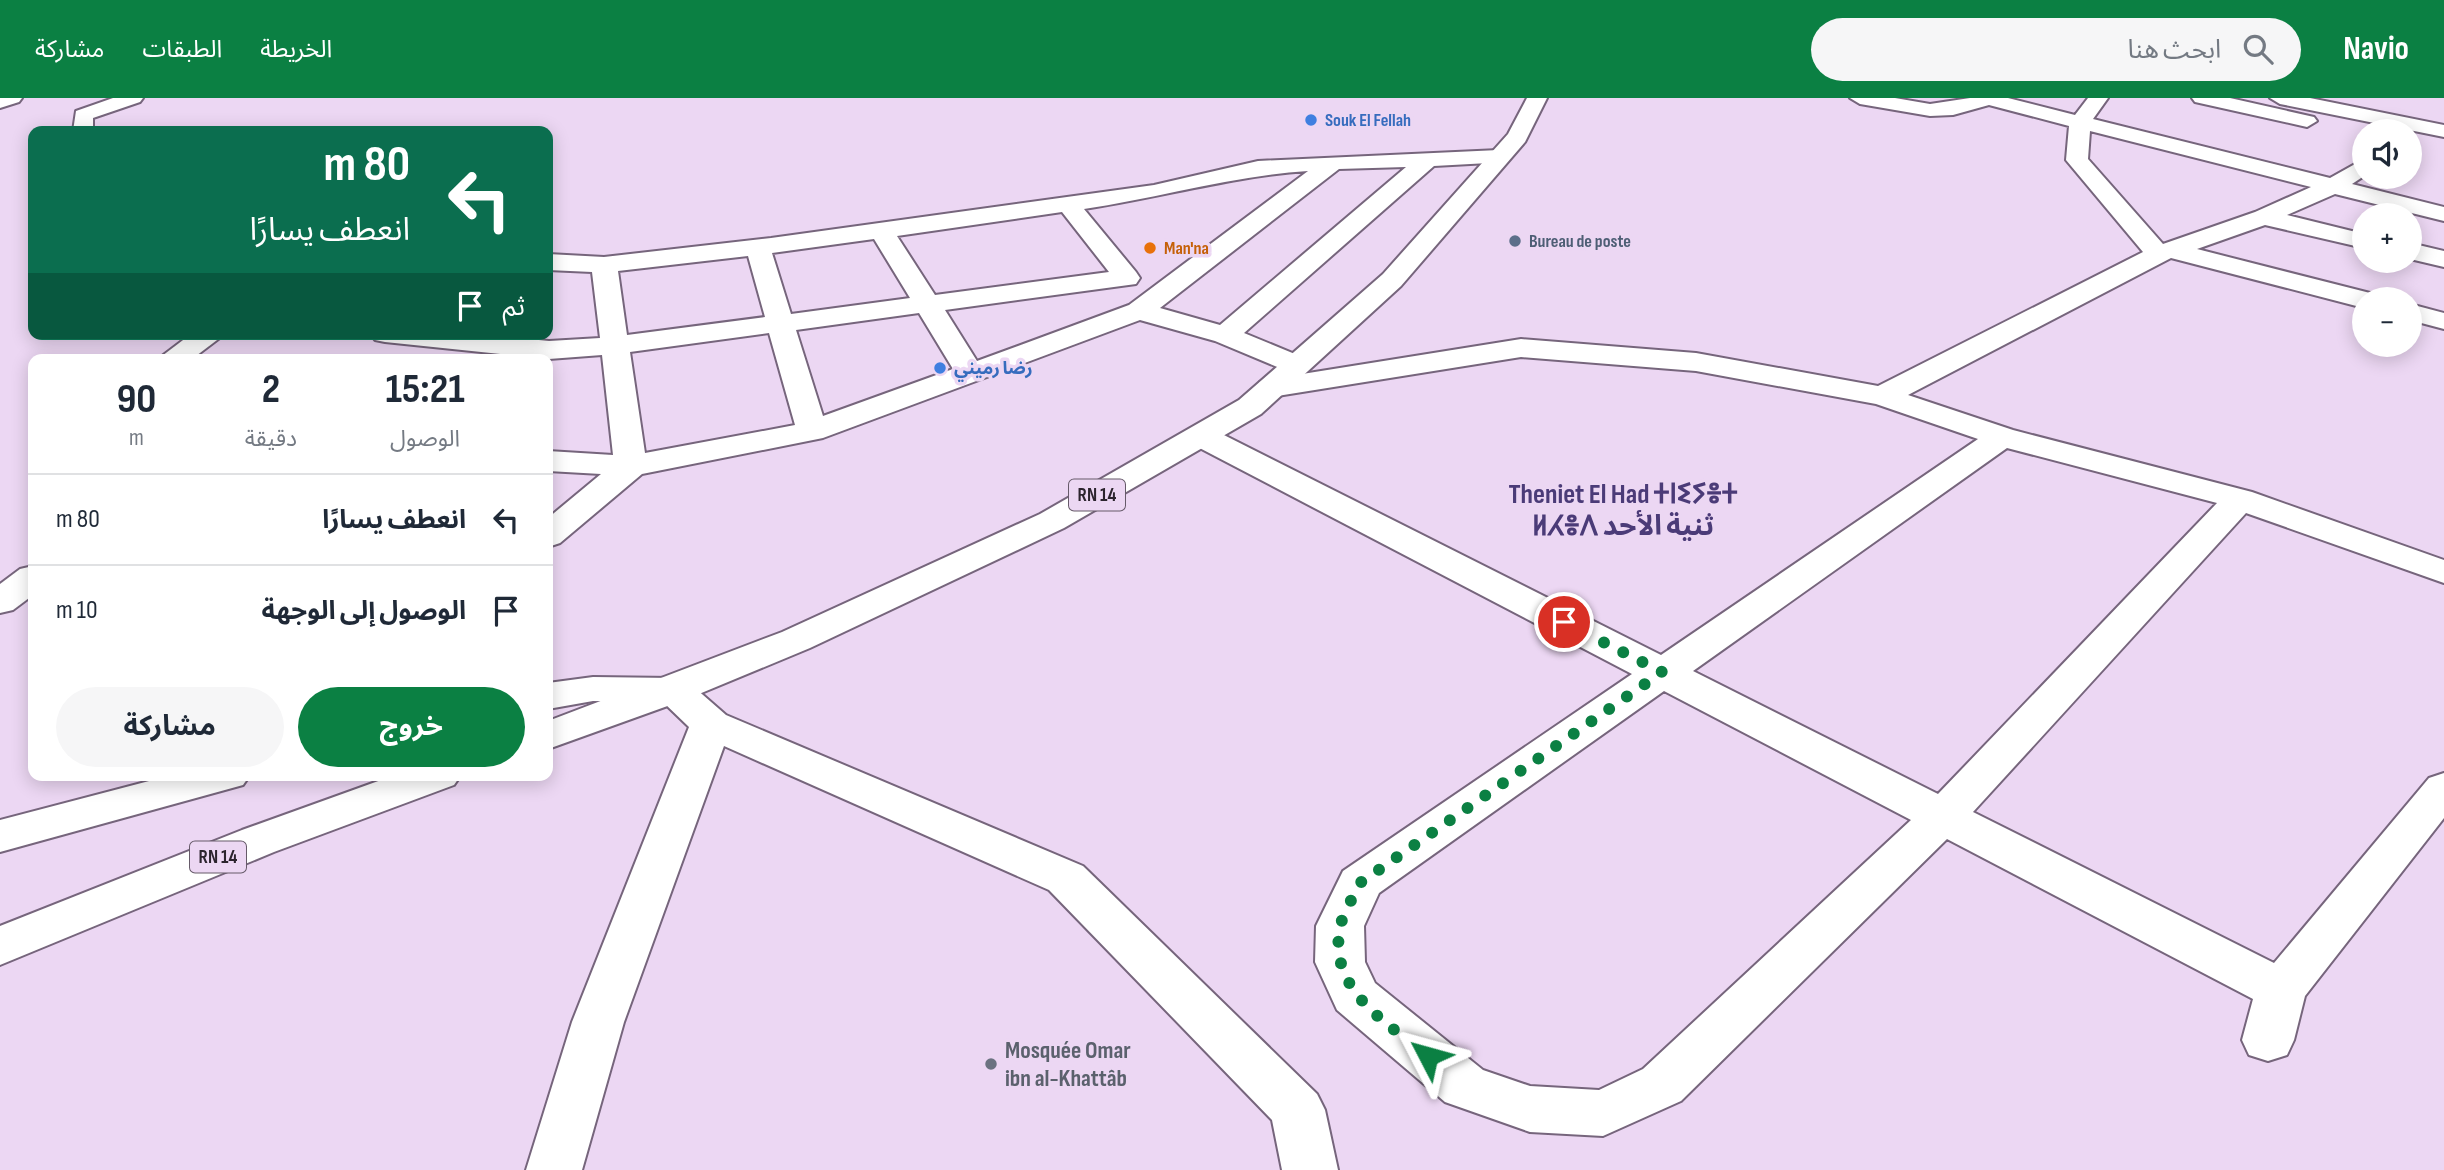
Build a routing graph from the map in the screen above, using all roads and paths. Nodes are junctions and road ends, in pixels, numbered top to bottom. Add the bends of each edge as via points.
1 (12, 98) edge
2 (133, 98) edge
3 (1537, 98) edge
4 (1860, 98) edge
5 (2098, 98) edge
6 (2202, 98) edge
7 (2280, 98) edge
8 (1987, 99) edge
9 (0, 102) edge
10 (2080, 123) junction
11 (83, 126) edge
12 (2352, 130) edge
13 (2444, 131) edge
14 (2422, 145) edge
15 (2444, 150) edge
16 (1499, 157) junction
17 (1428, 160) junction
18 (1333, 163) junction
19 (2352, 174) edge
20 (2335, 185) junction
21 (1068, 204) junction
22 (2444, 214) edge
23 (2264, 217) junction
24 (882, 230) junction
25 (2352, 238) edge
26 (758, 248) junction
27 (2164, 252) junction
28 (2422, 254) edge
29 (2444, 259) edge
30 (553, 262) edge
31 (604, 265) junction
32 (2352, 297) edge
33 (929, 304) junction
34 (1139, 311) junction
35 (2422, 315) edge
36 (2444, 321) edge
37 (781, 324) junction
38 (1226, 335) junction
39 (202, 340) edge
40 (446, 340) edge
41 (615, 345) junction
42 (180, 354) edge
43 (1297, 365) junction
44 (970, 373) junction
45 (1271, 388) junction
46 (1882, 396) junction
47 (812, 430) junction
48 (1201, 436) junction
49 (2002, 437) junction
50 (553, 461) edge
51 (631, 466) junction
52 (2240, 499) junction
53 (553, 532) edge
54 (2444, 572) edge
55 (28, 581) edge
56 (0, 602) edge
57 (0, 611) edge
58 (28, 612) edge
59 (1662, 672) junction
60 (673, 690) junction
61 (553, 695) edge
62 (712, 724) junction
63 (553, 734) edge
64 (206, 781) edge
65 (423, 781) edge
66 (2444, 788) edge
67 (1943, 816) junction
68 (0, 836) edge
69 (0, 946) edge
70 (2281, 990) junction
71 (2268, 1041) dead end
72 (554, 1170) edge
73 (1310, 1170) edge

1 - 9 street
2 - 11 street via 83,115
3 - 16 street, RN 14 via 1517,137
4 - 8 street via 1930,110
5 - 10 street
6 - 12 street
7 - 13 street
8 - 10 street
10 - 20 street
10 - 27 street via 2077,160
14 - 15 street
16 - 17 street
16 - 43 street, RN 14 via 1392,280
17 - 18 street
17 - 38 street
18 - 21 street via 1258,168 1154,192
18 - 34 street
19 - 20 street
20 - 22 street
20 - 23 street
21 - 24 street
21 - 33 street via 1127,278
23 - 25 street
23 - 27 street
24 - 26 street
24 - 33 street
26 - 31 street
26 - 37 street
27 - 32 street
27 - 46 street
28 - 29 street
30 - 31 street
31 - 41 street
33 - 37 street
33 - 44 street
34 - 38 street
34 - 44 street
35 - 36 street
37 - 41 street
37 - 47 street
38 - 43 street
39 - 42 street
40 - 41 street via 549,350
41 - 51 street
43 - 45 street, RN 14
44 - 47 street
45 - 46 street via 1521,348 1696,362
45 - 48 street, RN 14 via 1250,407
46 - 49 street
47 - 51 street
48 - 59 street
48 - 60 street, RN 14 via 1052,521 796,640
49 - 52 street
49 - 59 street
50 - 51 street
51 - 53 street
52 - 54 street
52 - 67 street
55 - 56 street
57 - 58 street
59 - 67 street
59 - 67 street via 1360,883 1340,926 1340,962 1355,996 1464,1086 1530,1109 1603,1113 1662,1085
60 - 61 street via 593,688
60 - 62 street
60 - 63 street, RN 14
62 - 72 street via 598,1022
62 - 73 street via 1066,878 1298,1110
64 - 68 street
65 - 69 street, RN 14 via 258,841
66 - 70 street
67 - 70 street
70 - 71 street

